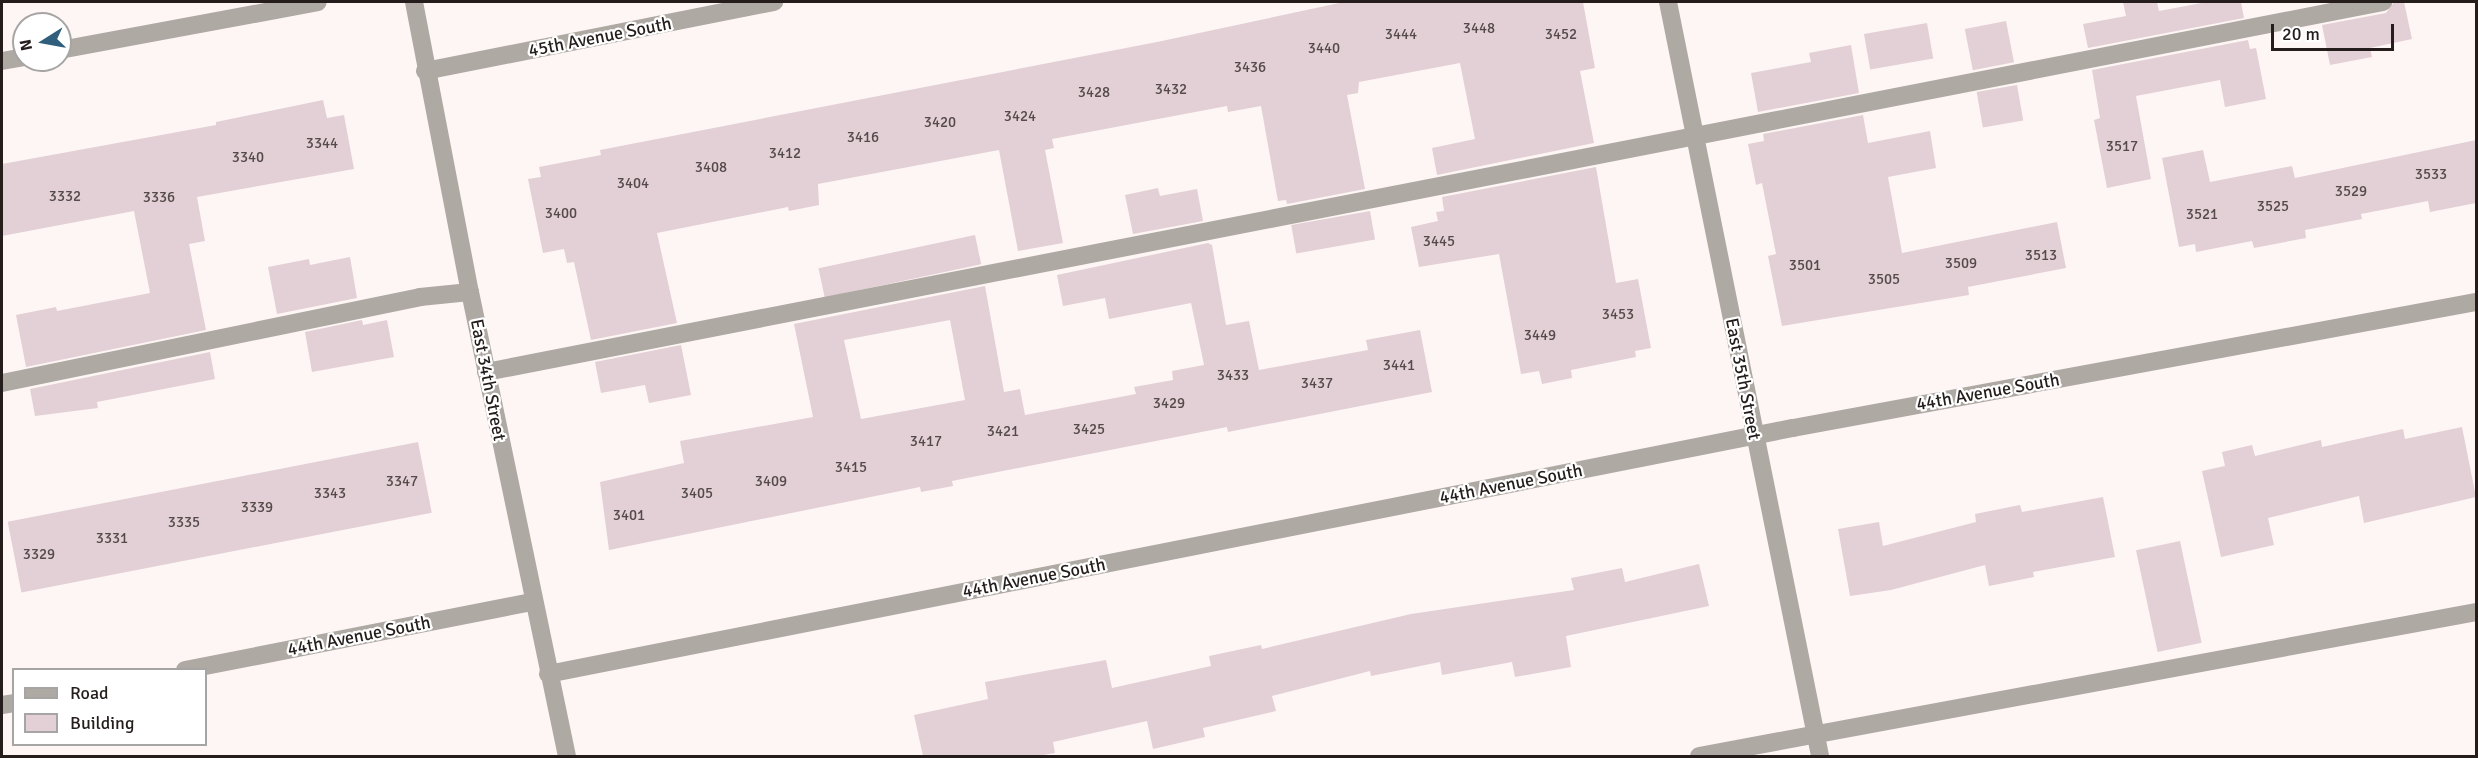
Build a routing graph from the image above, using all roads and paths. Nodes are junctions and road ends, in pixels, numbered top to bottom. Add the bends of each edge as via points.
1 (318, 2) edge
2 (414, 2) edge
3 (774, 2) edge
4 (1668, 2) edge
5 (2383, 2) edge
6 (72, 48) edge
7 (425, 71) junction
8 (1695, 134) junction
9 (470, 292) junction
10 (2476, 302) edge
11 (486, 372) junction
12 (2, 383) edge
13 (1753, 436) junction
14 (533, 602) junction
15 (2476, 612) edge
16 (189, 668) edge
17 (548, 674) junction
18 (1815, 738) junction
19 (567, 756) edge
20 (1699, 756) edge
21 (1820, 756) edge

1 - 6 street
2 - 7 street, East 34th Street
3 - 7 street, 45th Avenue South
4 - 8 street, East 35th Street
5 - 8 street
7 - 9 street, East 34th Street
8 - 11 street
8 - 13 street, East 35th Street
9 - 11 street, East 34th Street
9 - 12 street via 420,297
10 - 13 street, 44th Avenue South
11 - 14 street, East 34th Street
13 - 17 street, 44th Avenue South
13 - 18 street, East 35th Street
14 - 16 street, 44th Avenue South
14 - 17 street, East 34th Street
15 - 18 street
17 - 19 street, East 34th Street
18 - 20 street
18 - 21 street, East 35th Street

